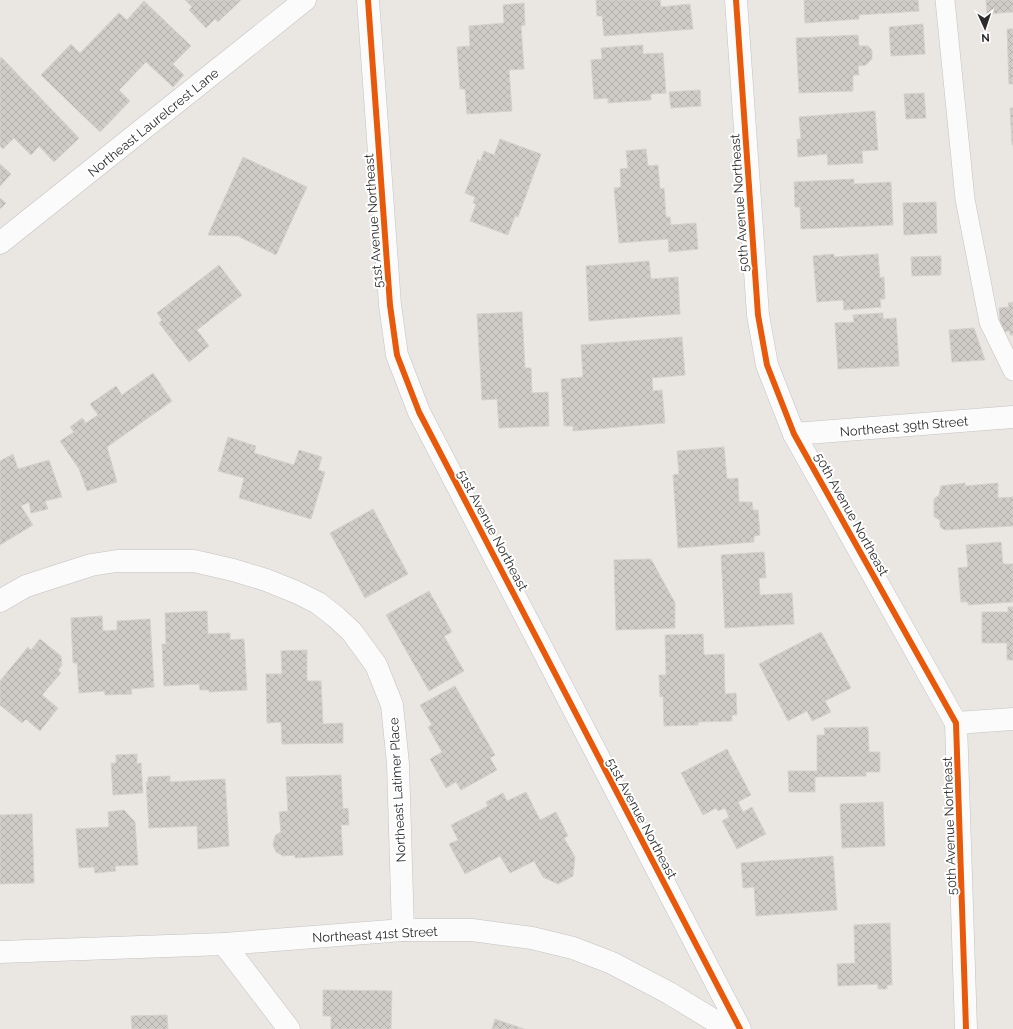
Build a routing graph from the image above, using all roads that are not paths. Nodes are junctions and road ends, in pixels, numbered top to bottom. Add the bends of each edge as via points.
1 (305, 0) edge
2 (368, 0) edge
3 (736, 0) edge
4 (945, 0) edge
5 (0, 243) edge
6 (1013, 371) edge
7 (1013, 417) edge
8 (794, 434) junction
9 (0, 601) edge
10 (1013, 720) edge
11 (956, 723) junction
12 (403, 930) junction
13 (224, 944) junction
14 (0, 952) edge
15 (289, 1029) edge
16 (728, 1029) edge
17 (740, 1029) edge
18 (966, 1029) edge

1 - 5 street, Northeast Laurelcrest Lane
2 - 17 street, 51st Avenue Northeast via 390,305 397,355 419,412
3 - 8 street, 50th Avenue Northeast via 758,315 767,365
4 - 6 lane via 965,200 988,322
7 - 8 street, Northeast 39th Street
8 - 11 street, 50th Avenue Northeast
9 - 12 street, Northeast Latimer Place via 26,586 91,565 117,561 194,561 266,580 318,603 336,617 352,632 376,666 392,705 398,764
10 - 11 street
11 - 18 street, 50th Avenue Northeast
12 - 13 street, Northeast 41st Street
12 - 16 street, Northeast 41st Street via 472,930 532,938 573,948 618,966
13 - 14 street, Northeast 41st Street
13 - 15 street

